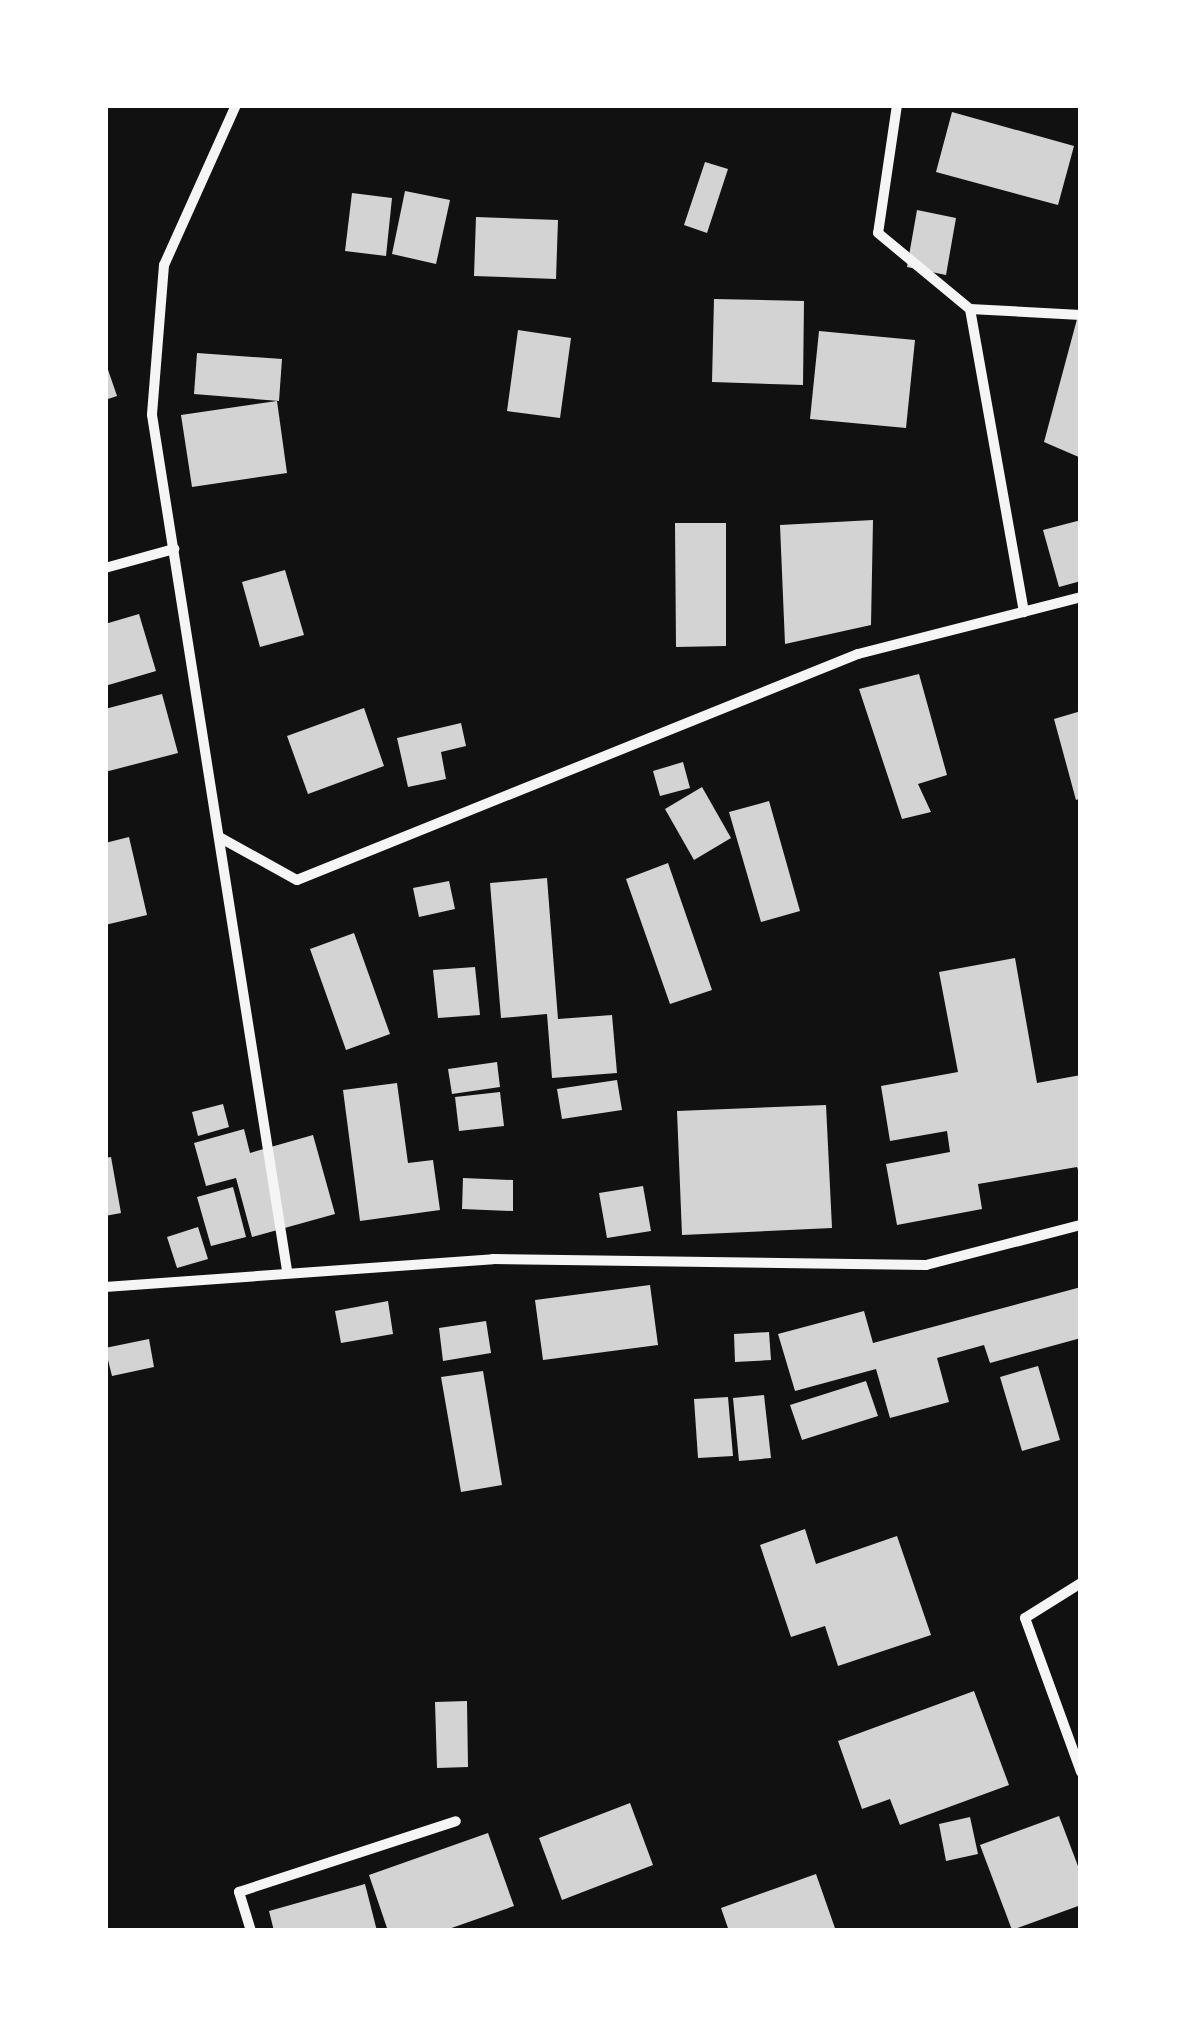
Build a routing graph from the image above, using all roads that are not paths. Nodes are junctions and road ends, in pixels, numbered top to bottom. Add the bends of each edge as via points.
1 (236, 105) edge
2 (896, 105) edge
3 (970, 309) junction
4 (1081, 315) edge
5 (174, 549) junction
6 (105, 568) edge
7 (1081, 597) edge
8 (1024, 612) junction
9 (219, 837) junction
10 (1081, 1226) edge
11 (287, 1270) junction
12 (105, 1287) edge
13 (1081, 1583) edge
14 (1081, 1772) edge
15 (456, 1821) dead end
16 (252, 1931) edge

1 - 5 street via 164,264 152,415
2 - 3 street via 878,233
3 - 4 street
3 - 8 street
5 - 6 street
5 - 9 street
7 - 8 street
8 - 9 street via 858,654 297,880
9 - 11 street
10 - 11 street via 926,1265 493,1259
11 - 12 street
13 - 14 street via 1025,1618
15 - 16 street via 239,1892

